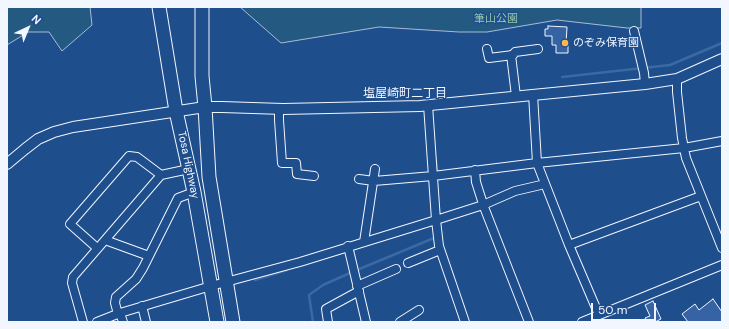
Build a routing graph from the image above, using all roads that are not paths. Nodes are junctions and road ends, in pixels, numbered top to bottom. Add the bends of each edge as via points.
1 (160, 7) edge
2 (202, 7) edge
3 (634, 31) dead end
4 (538, 49) dead end
5 (488, 50) dead end
6 (511, 55) junction
7 (722, 58) edge
8 (677, 79) junction
9 (645, 84) junction
10 (533, 94) junction
11 (516, 96) junction
12 (428, 105) junction
13 (206, 107) junction
14 (279, 108) junction
15 (176, 112) junction
16 (722, 140) edge
17 (684, 148) junction
18 (537, 163) junction
19 (7, 164) edge
20 (189, 169) junction
21 (375, 169) dead end
22 (475, 170) junction
23 (161, 174) junction
24 (314, 176) dead end
25 (433, 176) junction
26 (359, 178) dead end
27 (374, 181) junction
28 (545, 184) junction
29 (194, 192) junction
30 (701, 196) junction
31 (483, 205) junction
32 (436, 220) junction
33 (105, 240) junction
34 (364, 242) junction
35 (569, 245) junction
36 (348, 246) junction
37 (97, 248) junction
38 (722, 248) edge
39 (440, 250) junction
40 (149, 256) junction
41 (408, 263) dead end
42 (722, 265) edge
43 (396, 269) dead end
44 (226, 282) junction
45 (211, 286) junction
46 (358, 289) junction
47 (142, 306) junction
48 (419, 310) dead end
49 (119, 313) junction
50 (599, 315) junction
51 (463, 321) edge
52 (83, 322) edge
53 (97, 322) edge
54 (123, 322) edge
55 (146, 322) edge
56 (217, 322) edge
57 (234, 322) edge
58 (328, 322) edge
59 (366, 322) edge
60 (400, 322) edge
61 (529, 322) edge
62 (582, 322) edge

1 - 15 highway, Tosa Highway
2 - 13 highway, Tosa Highway via 202,76
3 - 9 street
4 - 6 street via 515,52
5 - 6 street via 489,58
6 - 11 street
7 - 8 street
8 - 9 street
8 - 17 street
9 - 10 street
10 - 11 street
10 - 18 street
11 - 12 street
12 - 14 street
12 - 25 street
13 - 14 street
13 - 15 street
13 - 44 highway, Tosa Highway via 209,177
14 - 24 street via 282,163 296,163 297,174
15 - 19 street via 54,132 38,139
15 - 20 highway, Tosa Highway
16 - 17 street
17 - 18 street
17 - 30 street
18 - 22 street
18 - 28 street
20 - 23 street
20 - 29 highway, Tosa Highway
21 - 27 street
22 - 25 street
22 - 31 street
23 - 33 street
23 - 37 street via 137,157 129,156 70,224
25 - 27 street
25 - 32 street
26 - 27 street
27 - 34 street
28 - 31 street via 515,191
28 - 35 street
29 - 40 street via 178,198
29 - 45 highway, Tosa Highway
30 - 35 street
30 - 38 street
31 - 32 street
31 - 61 street
32 - 34 street
32 - 39 street
33 - 37 street
33 - 40 street
34 - 36 street
35 - 50 street
36 - 44 street
36 - 46 street
37 - 52 street via 73,277 72,283
39 - 41 street
39 - 51 street
40 - 49 street via 136,279 116,296 115,303
42 - 50 street
43 - 46 street
44 - 45 street
44 - 57 highway, Tosa Highway
45 - 47 street
45 - 56 highway, Tosa Highway
46 - 58 street via 326,309
46 - 59 street
47 - 49 street
47 - 55 street
48 - 60 street
49 - 53 street
49 - 54 street
50 - 62 street

